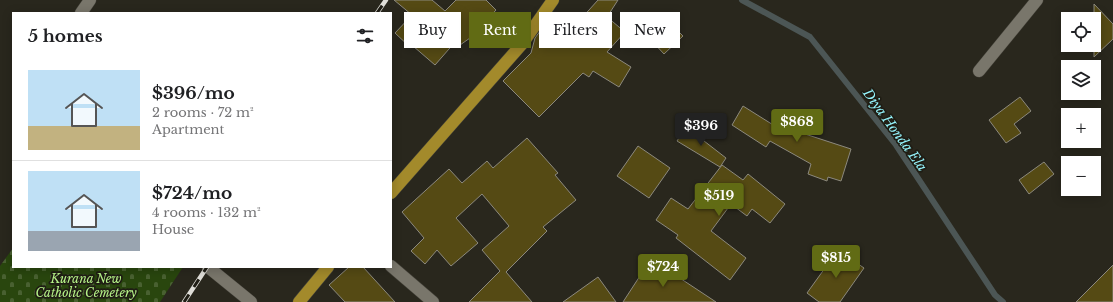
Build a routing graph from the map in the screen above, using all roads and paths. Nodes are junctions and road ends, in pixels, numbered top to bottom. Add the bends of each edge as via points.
1 (90, 0) edge
2 (553, 0) edge
3 (1037, 0) edge
4 (82, 12) edge
5 (979, 71) dead end
6 (392, 192) edge
7 (392, 267) edge
8 (209, 268) edge
9 (327, 268) edge
10 (251, 302) edge
11 (299, 302) edge
12 (433, 302) edge

1 - 4 street
2 - 6 main road via 522,44
3 - 5 street
7 - 12 street
8 - 10 street
9 - 11 main road

